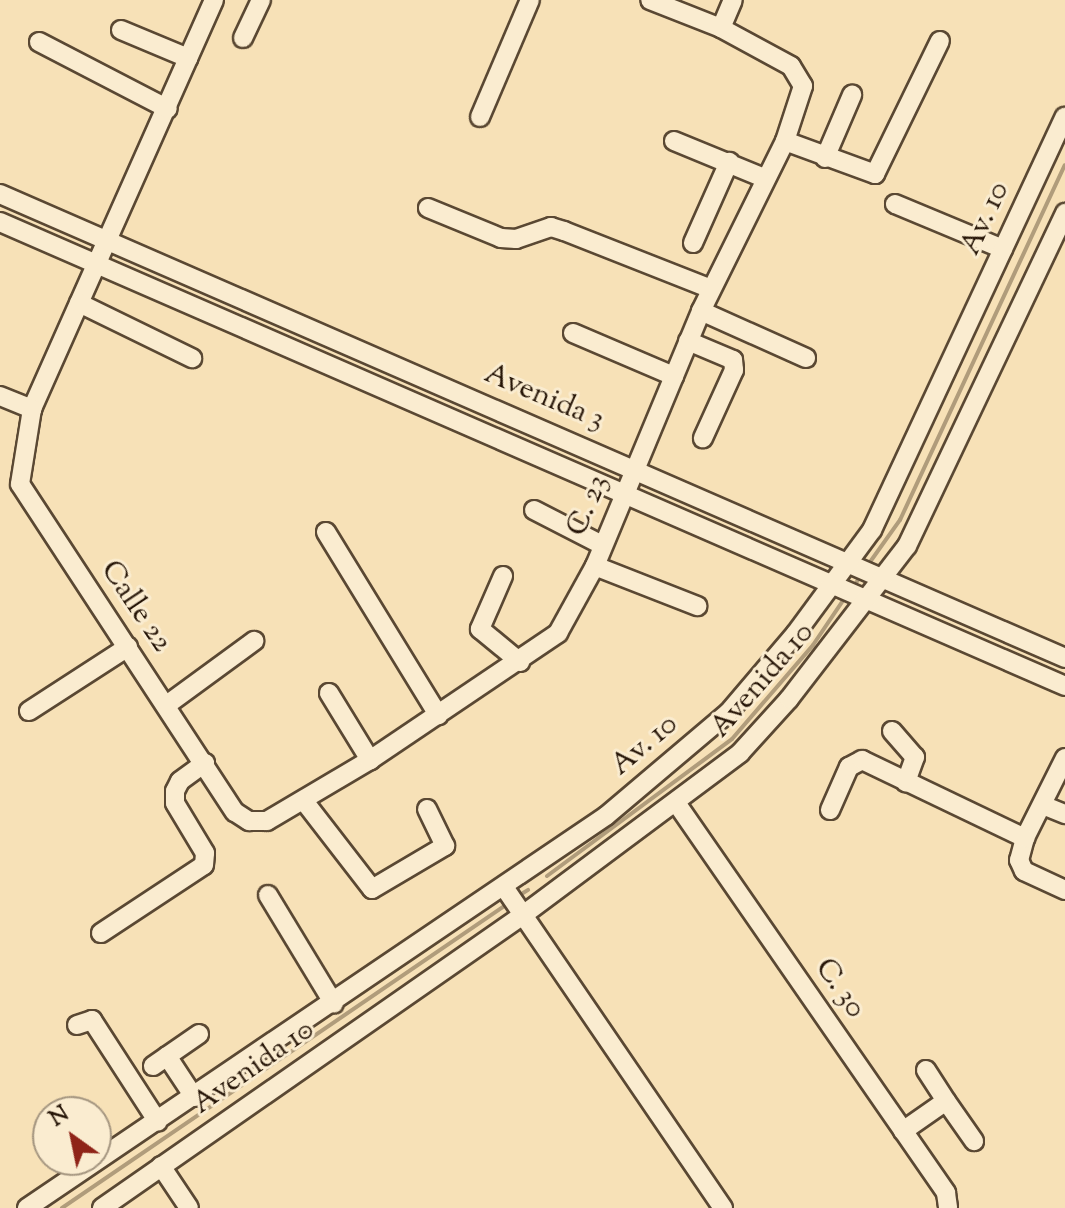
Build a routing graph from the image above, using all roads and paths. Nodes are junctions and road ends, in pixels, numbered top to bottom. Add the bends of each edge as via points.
1 (214, 0) edge
2 (261, 0) edge
3 (530, 0) edge
4 (650, 0) edge
5 (733, 0) edge
6 (721, 28) junction
7 (121, 30) dead end
8 (243, 38) dead end
9 (940, 41) dead end
10 (39, 42) dead end
11 (188, 58) junction
12 (852, 95) dead end
13 (168, 109) junction
14 (480, 117) dead end
15 (1065, 117) edge
16 (674, 141) dead end
17 (785, 141) junction
18 (825, 158) junction
19 (729, 162) junction
20 (764, 178) junction
21 (0, 194) edge
22 (895, 204) dead end
23 (428, 208) dead end
24 (1065, 213) edge
25 (0, 222) edge
26 (104, 241) junction
27 (693, 243) dead end
28 (1003, 249) junction
29 (94, 265) junction
30 (711, 289) junction
31 (79, 303) junction
32 (701, 311) junction
33 (573, 333) dead end
34 (688, 341) junction
35 (192, 358) dead end
36 (806, 358) dead end
37 (674, 376) junction
38 (0, 396) edge
39 (32, 409) junction
40 (703, 438) dead end
41 (636, 468) junction
42 (626, 491) junction
43 (534, 510) dead end
44 (326, 532) dead end
45 (602, 545) junction
46 (847, 562) junction
47 (595, 566) junction
48 (503, 576) dead end
49 (885, 576) junction
50 (833, 583) junction
51 (870, 597) junction
52 (697, 606) dead end
53 (254, 641) dead end
54 (128, 647) junction
55 (1065, 658) edge
56 (520, 662) junction
57 (1065, 686) edge
58 (329, 693) dead end
59 (168, 704) junction
60 (29, 711) dead end
61 (438, 715) junction
62 (892, 731) dead end
63 (1065, 758) edge
64 (370, 760) junction
65 (205, 763) junction
66 (906, 782) junction
67 (304, 801) junction
68 (677, 804) junction
69 (1045, 806) junction
70 (427, 809) dead end
71 (830, 810) dead end
72 (1065, 814) edge
73 (249, 821) joint
74 (1025, 838) junction
75 (528, 870) junction
76 (504, 887) junction
77 (1065, 890) edge
78 (268, 895) dead end
79 (548, 897) junction
80 (523, 915) junction
81 (101, 933) dead end
82 (334, 1004) junction
83 (77, 1025) dead end
84 (199, 1034) dead end
85 (926, 1070) dead end
86 (194, 1097) junction
87 (946, 1101) junction
88 (158, 1122) junction
89 (903, 1131) junction
90 (974, 1141) dead end
91 (161, 1166) junction
92 (27, 1208) edge
93 (102, 1208) edge
94 (189, 1208) edge
95 (723, 1208) edge
96 (948, 1208) edge

1 - 11 street, Calle 22
2 - 8 street
3 - 14 street
4 - 6 street
5 - 6 street
6 - 17 street, C. 23 via 791,66 803,86
7 - 11 street
9 - 18 street via 881,169 867,172
10 - 13 street
11 - 13 street, Calle 22
12 - 18 street
13 - 26 street, Calle 22
15 - 28 street, Av. 10
16 - 19 street
17 - 18 street
17 - 20 street, C. 23
19 - 20 street
19 - 27 street
20 - 30 street, C. 23
21 - 26 street, Avenida 3
22 - 28 street
23 - 30 street via 501,238 516,239 551,227
24 - 49 street, Avenida 10 via 907,546
25 - 29 street, Avenida 3
26 - 29 street, Calle 22
26 - 41 street, Avenida 3
28 - 46 street, Av. 10 via 872,530
29 - 31 street, Calle 22
29 - 42 street, Avenida 3
30 - 32 street, C. 23
31 - 35 street
31 - 39 street, Calle 22
32 - 34 street, C. 23
32 - 36 street
33 - 37 street
34 - 37 street, C. 23
34 - 40 street via 733,360 734,370
37 - 41 street, C. 23
38 - 39 street
39 - 54 street, Calle 22 via 20,484
41 - 42 street, C. 23
41 - 46 street, Avenida 3
42 - 45 street, C. 23
42 - 50 street, Avenida 3
43 - 45 street
44 - 61 street
45 - 47 street, C. 23
46 - 49 street, Avenida 3
46 - 50 street, Av. 10
47 - 52 street
47 - 56 street, C. 23 via 558,633
48 - 56 street via 480,629
49 - 51 street, Avenida 10
49 - 55 street, Avenida 3
50 - 51 street, Avenida 3
50 - 75 street, Av. 10 via 728,713 606,816
51 - 57 street, Avenida 3
51 - 68 street, Avenida 10 via 740,753
53 - 59 street
54 - 59 street, Calle 22
54 - 60 street
56 - 61 street, C. 23
58 - 64 street
59 - 65 street, Calle 22
61 - 64 street, C. 23
62 - 66 street via 915,757
63 - 69 street
64 - 67 street, C. 23
65 - 73 street, Calle 22 via 235,812
65 - 81 street via 175,791 175,803 205,853 204,865
66 - 71 street via 855,761
66 - 74 street
67 - 70 street via 372,889 445,846
67 - 73 street, C. 23 via 267,821
68 - 79 street, Avenida 10
68 - 89 street, C. 30
69 - 72 street
69 - 74 street
74 - 77 street via 1019,860 1024,871
75 - 76 street, Av. 10
75 - 79 street
76 - 80 street
76 - 82 street, Av. 10
78 - 82 street
79 - 80 street, Avenida 10
80 - 91 street, Avenida 10
80 - 95 street
82 - 86 street, Av. 10
83 - 88 street via 92,1020
84 - 86 street via 160,1061
85 - 87 street
86 - 88 street, Av. 10
87 - 89 street
87 - 90 street
88 - 92 street, Av. 10
89 - 96 street, C. 30 via 946,1193
91 - 93 street, Avenida 10
91 - 94 street

